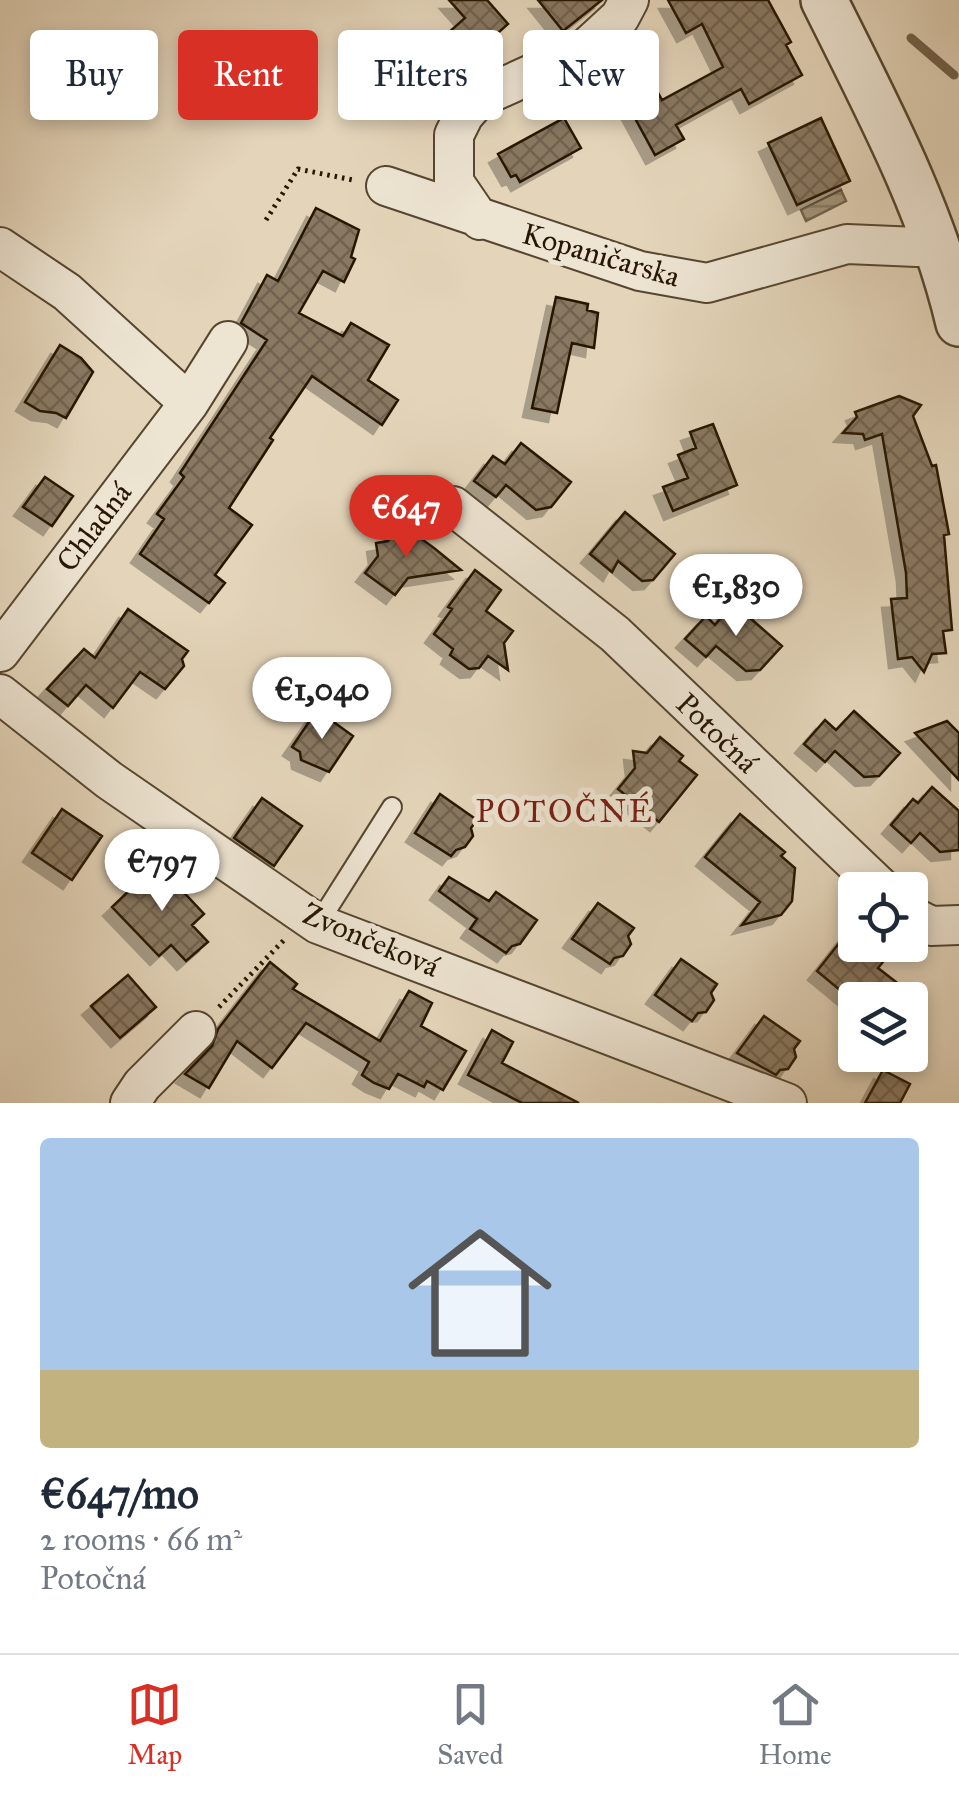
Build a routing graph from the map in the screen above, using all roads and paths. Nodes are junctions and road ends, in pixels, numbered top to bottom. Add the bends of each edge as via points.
1 (629, 0) edge
2 (824, 0) edge
3 (386, 186) joint
4 (266, 220) dead end
5 (480, 220) junction
6 (937, 244) junction
7 (0, 247) edge
8 (959, 323) edge
9 (228, 341) dead end
10 (188, 403) junction
11 (453, 506) dead end
12 (0, 652) edge
13 (0, 694) edge
14 (392, 807) dead end
15 (864, 872) edge
16 (928, 924) edge
17 (959, 925) edge
18 (304, 929) junction
19 (196, 1031) joint
20 (130, 1103) edge
21 (787, 1103) edge

1 - 5 street via 583,51 479,98 464,115 454,136 454,182
2 - 6 street
3 - 4 path via 298,169
3 - 5 street, Kopaničarska
5 - 6 street, Kopaničarska via 640,271 707,283 848,244
6 - 8 street
7 - 10 street via 67,292
9 - 10 street, Chladná
10 - 12 street, Chladná
11 - 15 street, Potočná via 615,634
13 - 18 street, Zvončeková
14 - 18 lane
16 - 17 street
18 - 19 path
18 - 21 street, Zvončeková
19 - 20 street

